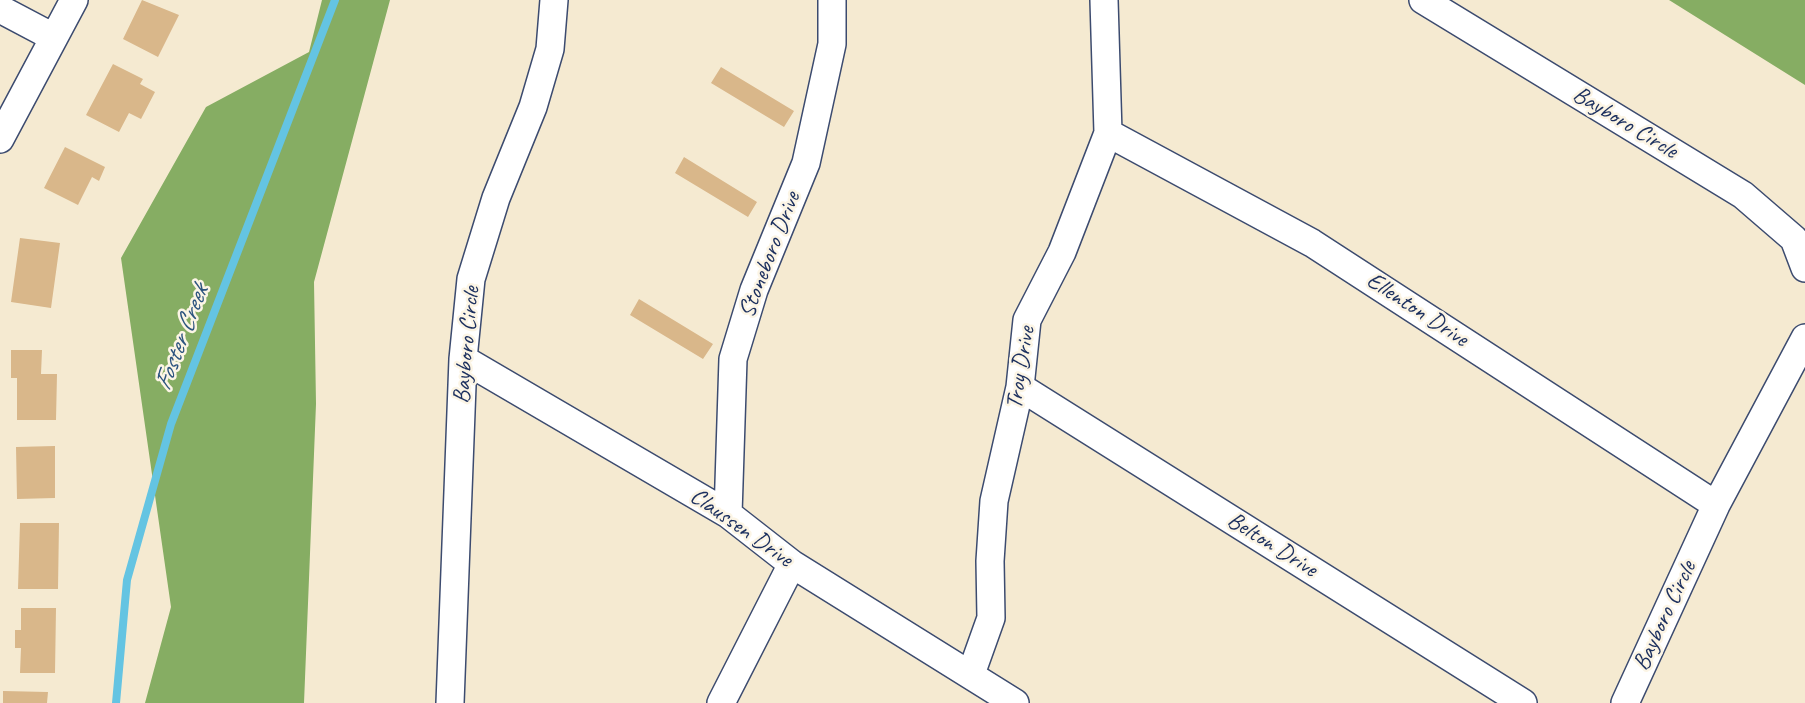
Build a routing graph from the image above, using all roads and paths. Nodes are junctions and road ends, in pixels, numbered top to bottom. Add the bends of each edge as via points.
1 (74, 0) edge
2 (554, 0) edge
3 (832, 0) edge
4 (1104, 0) edge
5 (1423, 0) edge
6 (0, 9) edge
7 (53, 37) junction
8 (1108, 133) junction
9 (0, 139) edge
10 (1805, 268) edge
11 (1805, 338) edge
12 (463, 359) junction
13 (1020, 387) junction
14 (1716, 505) junction
15 (728, 514) junction
16 (792, 564) junction
17 (971, 674) junction
18 (450, 703) edge
19 (721, 703) edge
20 (1015, 703) edge
21 (1523, 703) edge
22 (1625, 703) edge

1 - 7 street
2 - 12 street, Bayboro Circle via 547,58 533,107 496,198 471,279
3 - 15 street, Stoneboro Drive via 832,44 806,163 754,290 733,359
4 - 8 street, Troy Drive
5 - 10 street, Bayboro Circle via 1743,195 1794,239
6 - 7 street
7 - 9 street
8 - 13 street, Troy Drive via 1062,252 1027,320
8 - 14 street, Ellenton Drive via 1312,243
11 - 14 street, Bayboro Circle
12 - 15 street, Claussen Drive
12 - 18 street, Bayboro Circle
13 - 17 street, Troy Drive via 994,501 991,618
13 - 21 street, Belton Drive
14 - 22 street, Bayboro Circle
15 - 16 street, Claussen Drive
16 - 17 street, Claussen Drive
16 - 19 street
17 - 20 street, Claussen Drive

